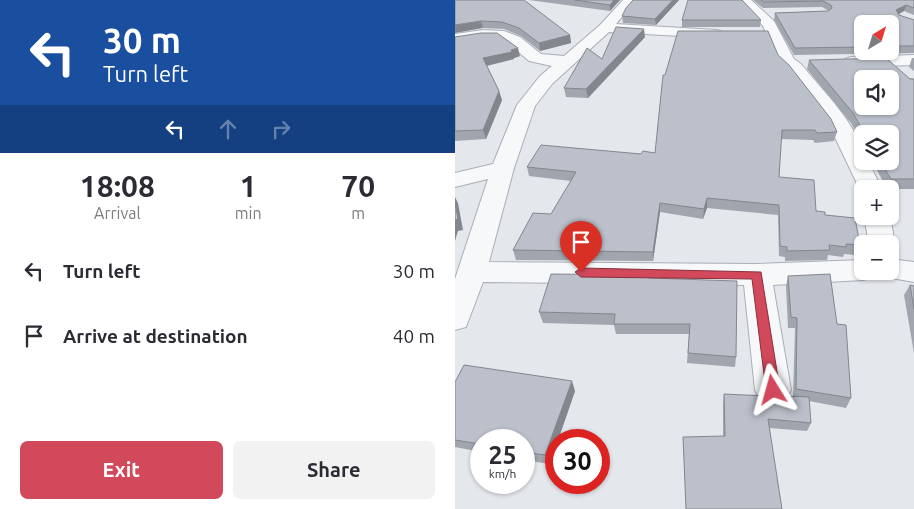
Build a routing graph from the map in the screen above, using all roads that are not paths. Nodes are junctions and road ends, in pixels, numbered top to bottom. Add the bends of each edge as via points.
1 (630, 0) edge
2 (744, 0) edge
3 (605, 28) junction
4 (730, 34) edge
5 (455, 39) edge
6 (570, 60) junction
7 (914, 60) edge
8 (889, 61) junction
9 (787, 62) junction
10 (815, 62) edge
11 (834, 62) edge
12 (908, 77) edge
13 (503, 168) junction
14 (455, 180) edge
15 (866, 180) edge
16 (854, 270) edge
17 (899, 271) edge
18 (472, 272) junction
19 (914, 272) edge
20 (757, 275) junction
21 (455, 318) edge
22 (773, 390) dead end

1 - 3 street
2 - 9 street via 769,14 765,33
3 - 4 street
3 - 6 street
5 - 6 street via 501,35 511,38 532,57 555,62
6 - 13 street via 526,105
7 - 8 street
8 - 11 street
8 - 12 street
9 - 10 street
9 - 15 street via 839,126
13 - 14 street
13 - 18 street
16 - 20 street
17 - 19 street
18 - 20 street
18 - 21 street
20 - 22 street

